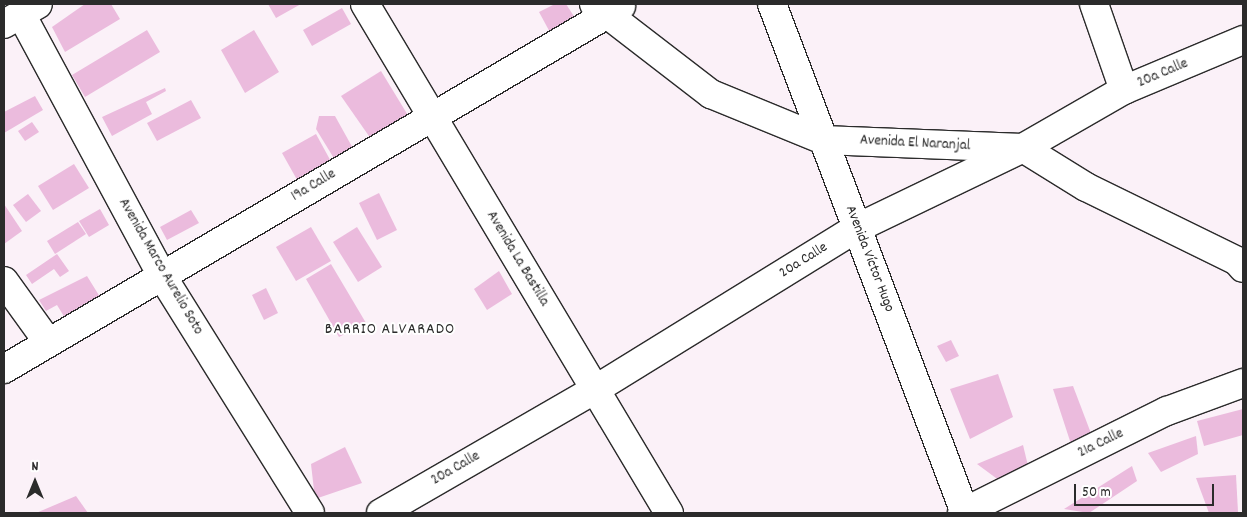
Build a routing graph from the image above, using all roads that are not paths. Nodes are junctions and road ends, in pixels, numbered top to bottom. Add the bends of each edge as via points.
1 (365, 4) edge
2 (772, 4) edge
3 (1094, 4) edge
4 (608, 7) edge
5 (21, 14) edge
6 (1243, 40) edge
7 (1124, 90) junction
8 (431, 117) junction
9 (823, 140) junction
10 (1023, 148) junction
11 (857, 228) junction
12 (1243, 268) edge
13 (162, 276) junction
14 (4, 281) edge
15 (48, 342) junction
16 (4, 369) edge
17 (1243, 383) edge
18 (596, 389) junction
19 (310, 513) edge
20 (381, 513) edge
21 (669, 513) edge
22 (964, 513) edge

1 - 8 street, Avenida La Bastilla
2 - 9 street, Avenida Víctor Hugo
3 - 7 street
4 - 8 street, 19a Calle
4 - 9 street, Avenida El Naranjal via 711,94
5 - 13 street, Avenida Marco Aurelio Soto
6 - 7 street, 20a Calle
7 - 10 street, 20a Calle
8 - 13 street, 19a Calle
8 - 18 street, Avenida La Bastilla
9 - 10 street, Avenida El Naranjal
9 - 11 street, Avenida Víctor Hugo
10 - 11 street, 20a Calle
10 - 12 street, Avenida El Naranjal via 1086,187 1237,261
11 - 18 street, 20a Calle
11 - 22 street, Avenida Víctor Hugo
13 - 15 street, 19a Calle
13 - 19 street, Avenida Marco Aurelio Soto
14 - 15 street
15 - 16 street, 19a Calle
17 - 22 street, 21a Calle via 1167,411
18 - 20 street, 20a Calle
18 - 21 street, Avenida La Bastilla

